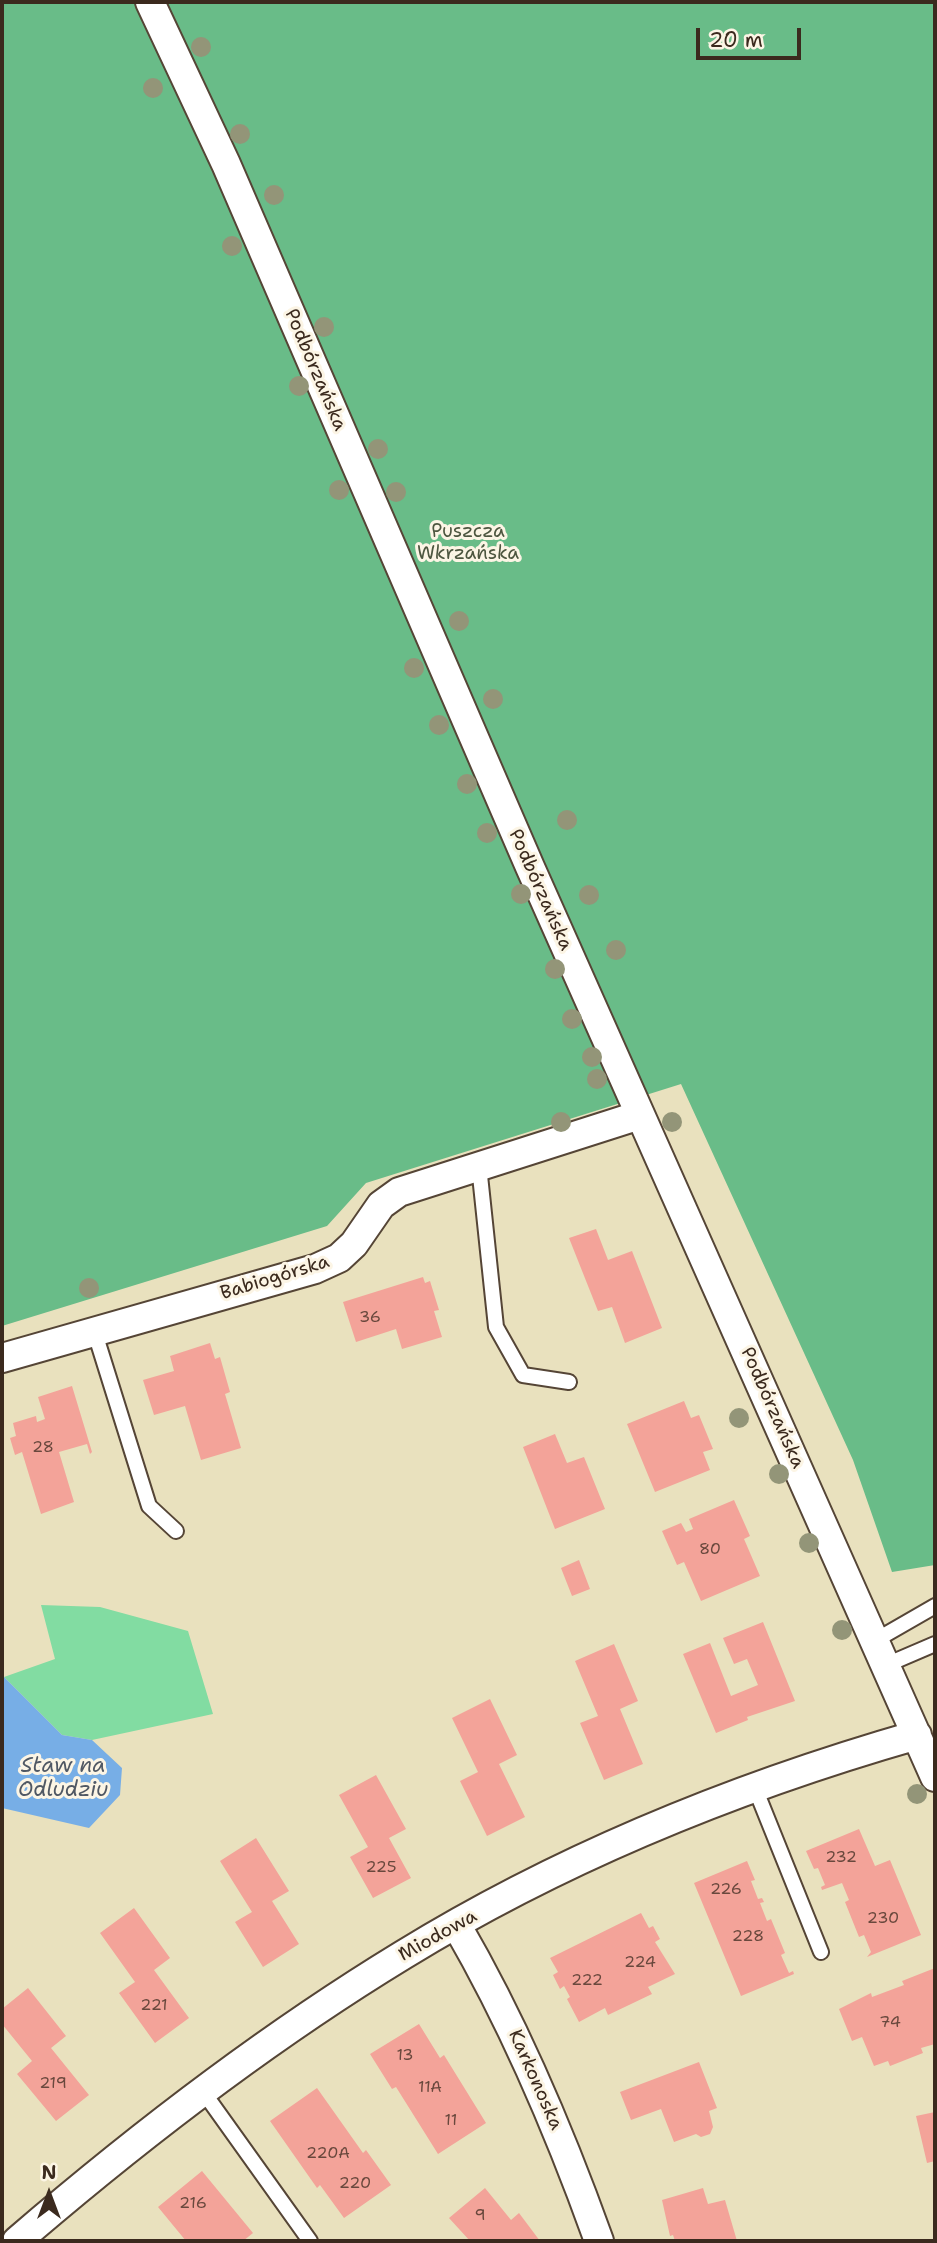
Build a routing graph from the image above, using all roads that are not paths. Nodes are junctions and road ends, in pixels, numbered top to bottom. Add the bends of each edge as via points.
1 (150, 2) edge
2 (639, 1115) junction
3 (479, 1167) junction
4 (94, 1330) junction
5 (2, 1358) edge
6 (569, 1382) dead end
7 (176, 1531) dead end
8 (935, 1606) edge
9 (935, 1644) edge
10 (881, 1653) junction
11 (926, 1732) edge
12 (935, 1777) edge
13 (755, 1787) junction
14 (457, 1926) junction
15 (821, 1952) dead end
16 (202, 2090) junction
17 (17, 2241) edge
18 (310, 2241) edge
19 (599, 2241) edge

1 - 2 street, Podbórzańska via 226,164
2 - 3 street, Babiogórska
2 - 10 street, Podbórzańska
3 - 4 street, Babiogórska via 399,1192 380,1205 339,1258 315,1269
3 - 6 lane via 496,1327 523,1375
4 - 5 street, Babiogórska
4 - 7 lane via 149,1506
8 - 10 lane
9 - 10 lane
10 - 11 street, Podbórzańska
11 - 12 street, Podbórzańska
11 - 13 street, Miodowa
13 - 14 street, Miodowa via 645,1832
13 - 15 lane
14 - 16 street, Miodowa via 404,1954
14 - 19 street, Karkonoska via 532,2070
16 - 17 street, Miodowa
16 - 18 lane

